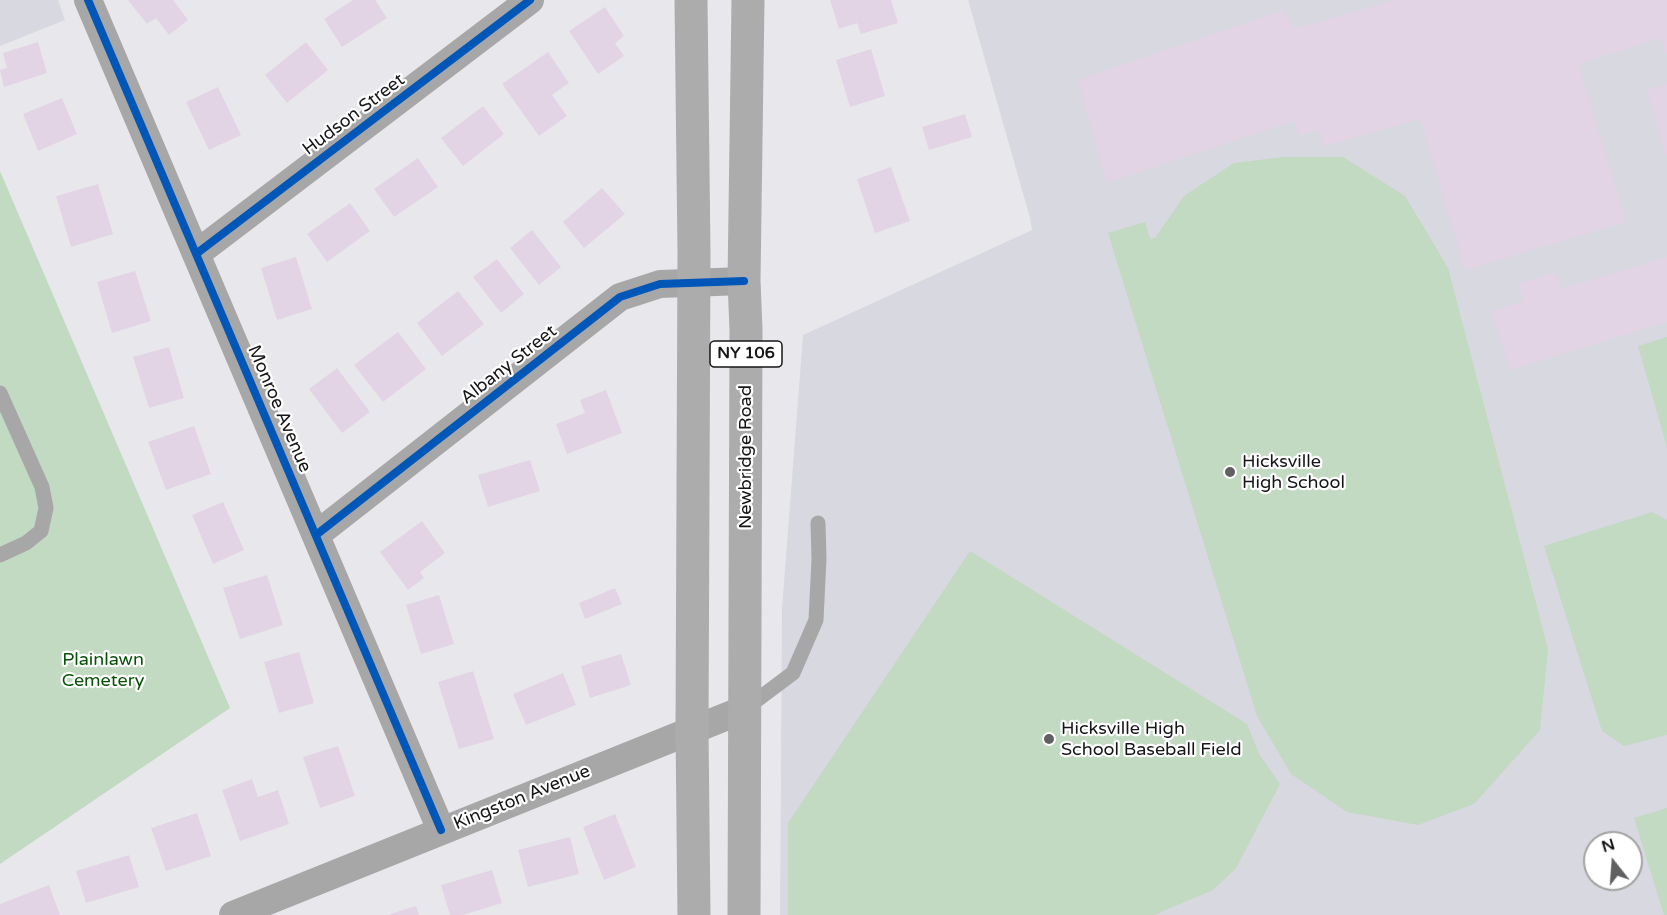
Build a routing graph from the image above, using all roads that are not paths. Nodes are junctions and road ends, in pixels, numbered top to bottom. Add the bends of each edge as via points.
1 (88, 0) edge
2 (530, 0) edge
3 (691, 0) edge
4 (748, 0) edge
5 (196, 254) junction
6 (744, 281) junction
7 (694, 282) junction
8 (0, 393) edge
9 (818, 523) dead end
10 (316, 535) junction
11 (0, 555) edge
12 (745, 709) junction
13 (692, 731) junction
14 (441, 830) junction
15 (233, 915) edge
16 (694, 915) edge
17 (744, 915) edge

1 - 5 street, Monroe Avenue
2 - 5 street, Hudson Street
3 - 7 main road, NY 106
4 - 6 main road, Newbridge Road / NY 106
5 - 10 street, Monroe Avenue
6 - 7 street, Albany Street
6 - 12 main road, Newbridge Road / NY 106
7 - 10 street, Albany Street via 660,284 620,297
7 - 13 main road, NY 106
8 - 11 lane via 42,487 46,508 41,531
9 - 12 lane via 816,620 793,673
10 - 14 street, Monroe Avenue
12 - 13 street, Kingston Avenue
12 - 17 main road, Newbridge Road / NY 106
13 - 14 street, Kingston Avenue
13 - 16 main road, NY 106
14 - 15 street, Kingston Avenue

